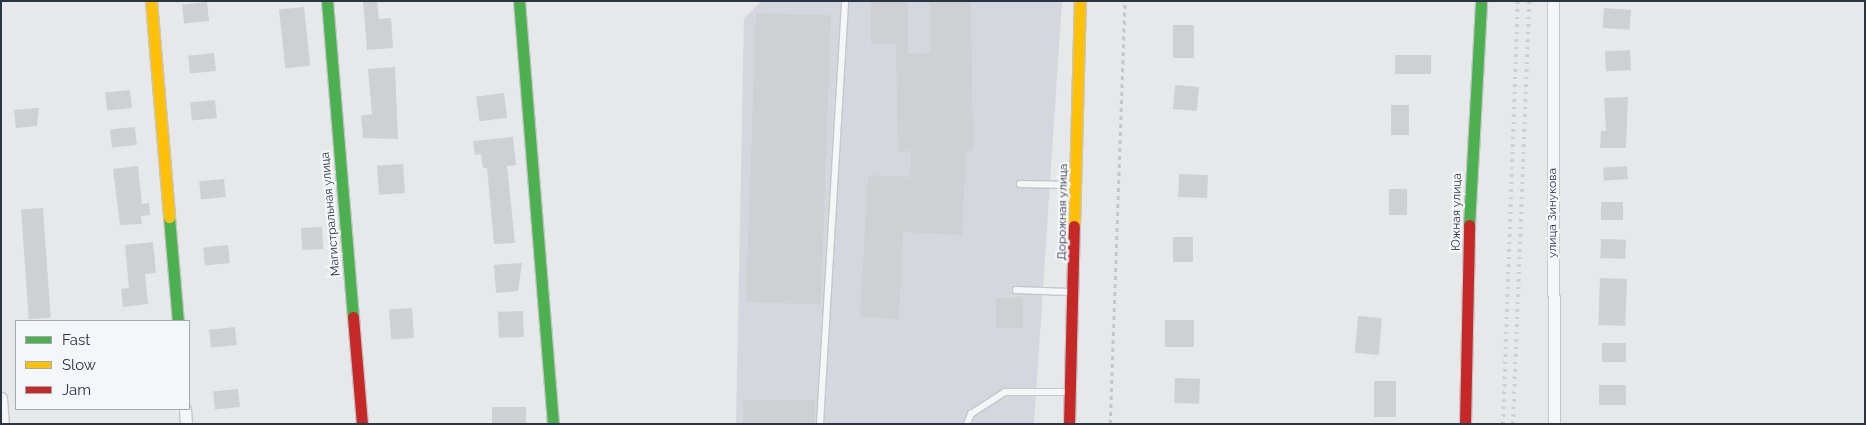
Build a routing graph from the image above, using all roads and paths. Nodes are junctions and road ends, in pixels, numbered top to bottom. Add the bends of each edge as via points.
1 (151, 1) edge
2 (327, 1) edge
3 (519, 1) edge
4 (845, 1) edge
5 (1080, 1) edge
6 (1125, 1) edge
7 (1481, 1) edge
8 (1553, 1) edge
9 (1020, 184) dead end
10 (1078, 185) junction
11 (1016, 290) dead end
12 (1075, 292) junction
13 (178, 320) edge
14 (1070, 393) junction
15 (1, 398) edge
16 (185, 410) edge
17 (3, 424) edge
18 (186, 424) edge
19 (362, 424) edge
20 (553, 424) edge
21 (820, 424) edge
22 (967, 424) edge
23 (1069, 424) edge
24 (1110, 424) edge
25 (1466, 424) edge
26 (1554, 424) edge

1 - 13 street
2 - 19 street, Магистральная улица
3 - 20 street
4 - 21 lane
5 - 10 street, Дорожная улица
6 - 24 path
7 - 25 street, Южная улица via 1469,213
8 - 26 street, улица Зинукова
9 - 10 lane
10 - 12 street, Дорожная улица
11 - 12 lane
12 - 14 street, Дорожная улица
14 - 22 lane via 1005,392 971,414
14 - 23 street, Дорожная улица
15 - 17 street
16 - 18 street

